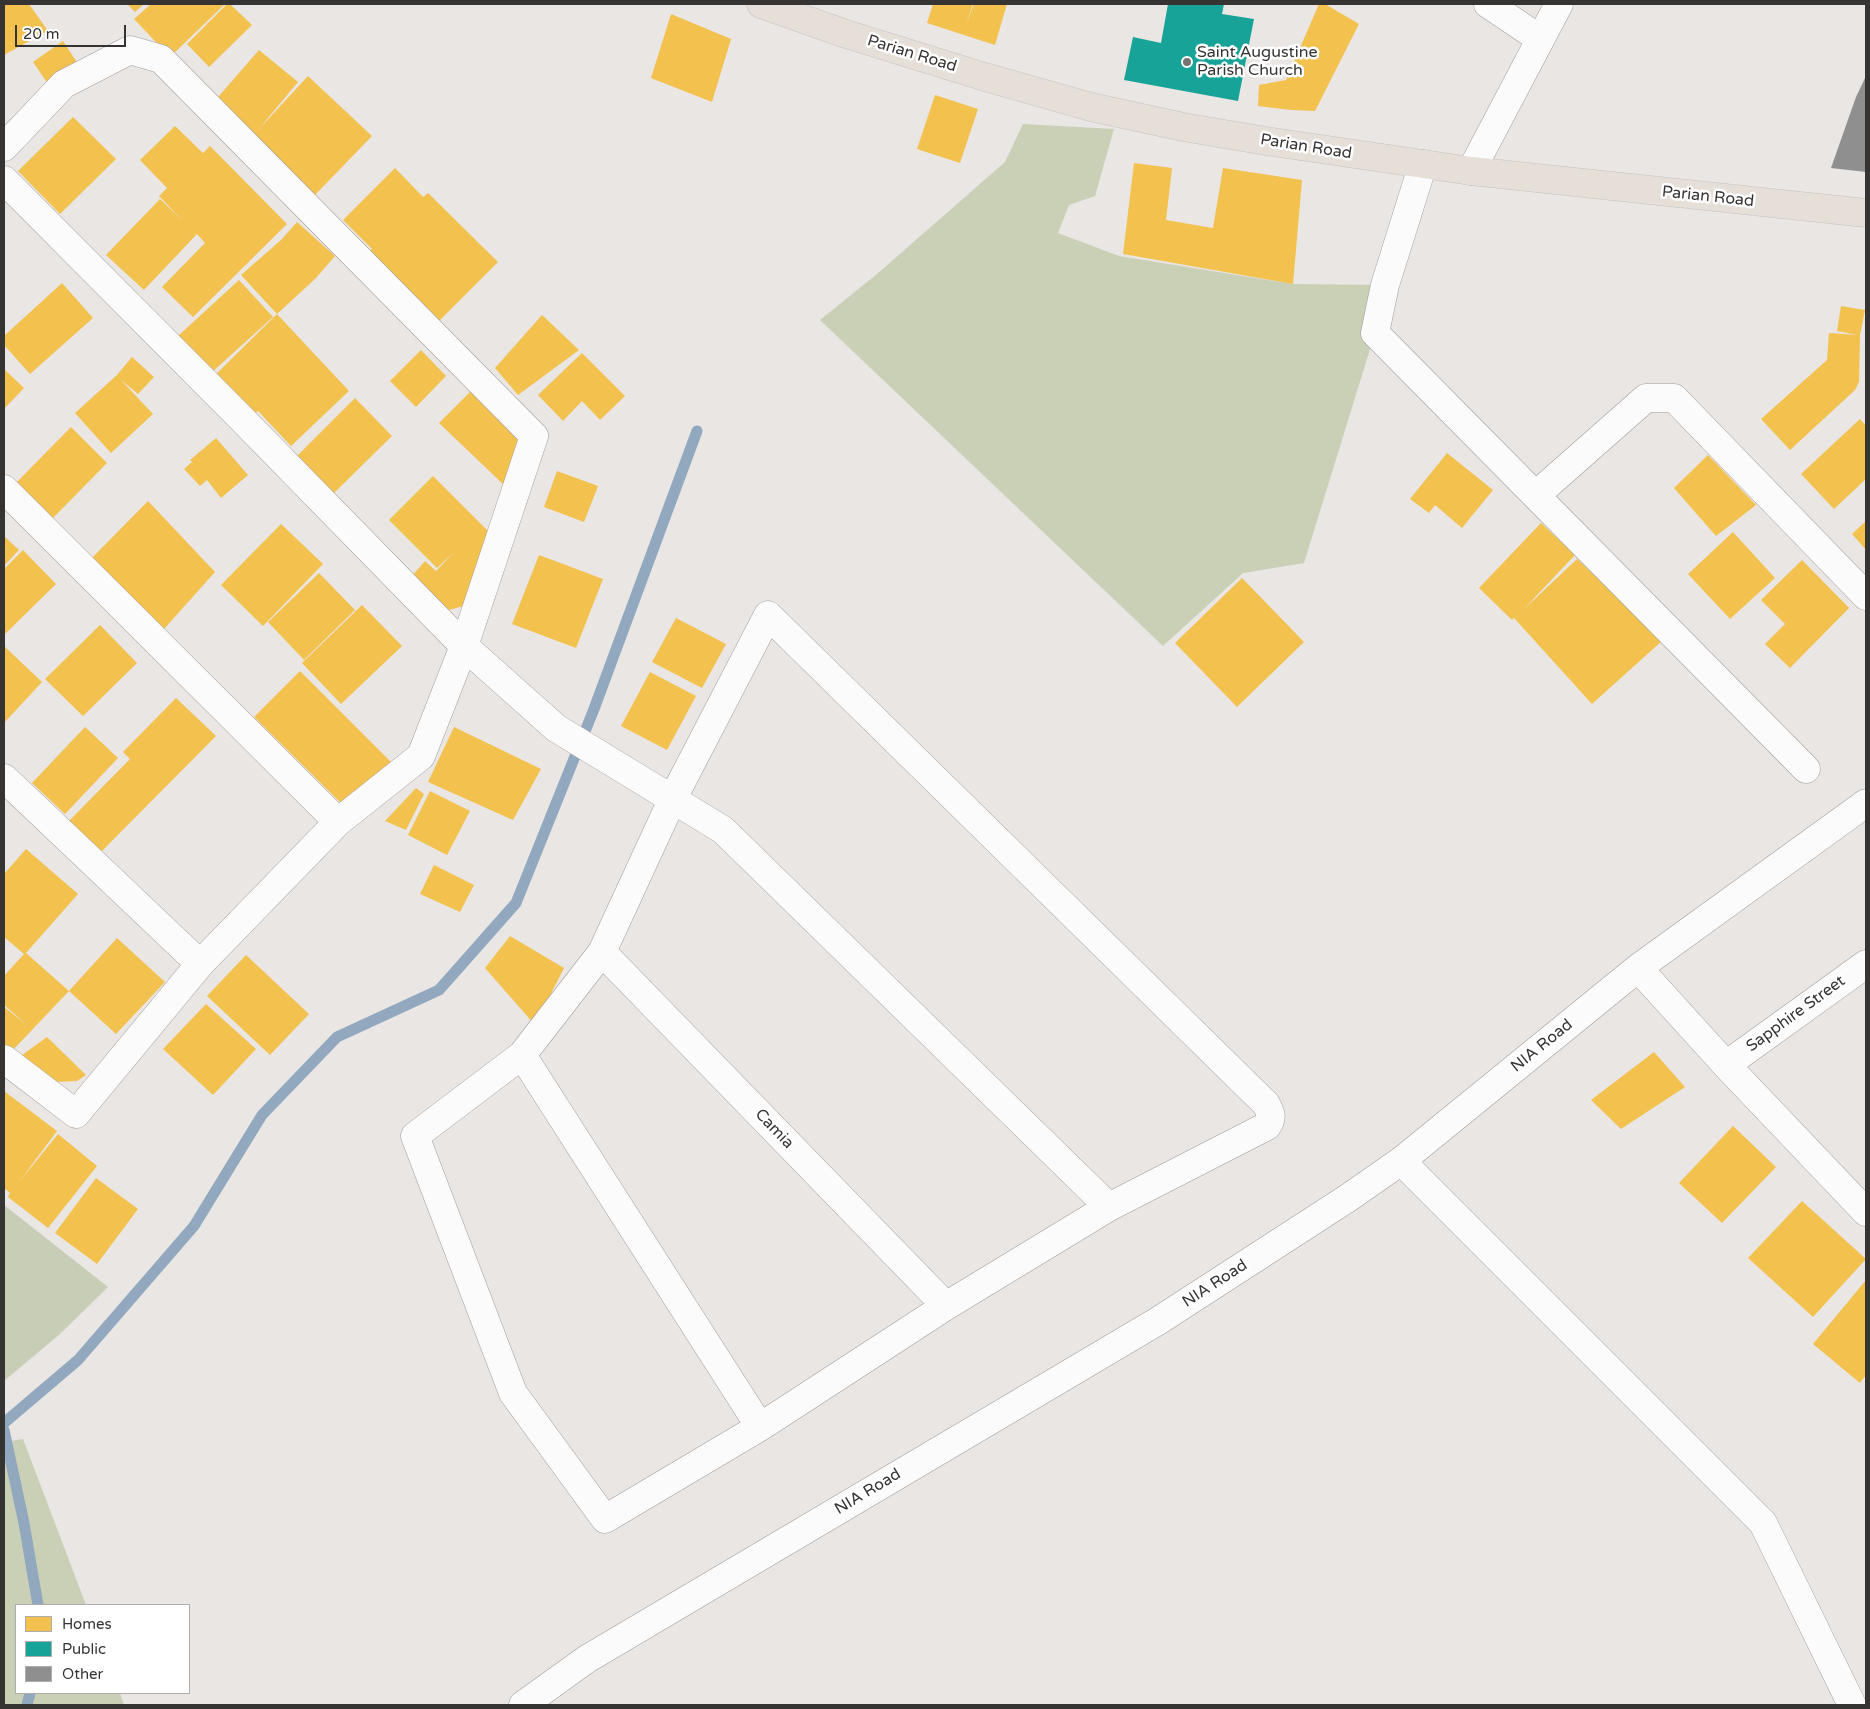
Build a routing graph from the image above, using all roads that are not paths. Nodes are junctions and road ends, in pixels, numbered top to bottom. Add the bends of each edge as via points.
1 (761, 4) edge
2 (1488, 4) edge
3 (1559, 4) edge
4 (1540, 39) junction
5 (4, 147) edge
6 (1422, 164) junction
7 (1471, 171) junction
8 (4, 180) edge
9 (1866, 214) edge
10 (4, 489) edge
11 (1536, 495) junction
12 (1866, 596) edge
13 (464, 646) junction
14 (1806, 769) dead end
15 (4, 778) edge
16 (673, 798) junction
17 (1866, 803) edge
18 (338, 822) junction
19 (602, 952) junction
20 (200, 964) junction
21 (1866, 964) edge
22 (1638, 968) junction
23 (522, 1055) junction
24 (4, 1060) edge
25 (1726, 1065) junction
26 (1401, 1161) junction
27 (1108, 1207) junction
28 (1866, 1212) edge
29 (946, 1306) junction
30 (760, 1427) junction
31 (523, 1705) edge
32 (1852, 1705) edge

1 - 6 main road, Parian Road via 883,46 1091,107 1256,140
2 - 4 street
3 - 4 street
4 - 7 street
5 - 13 street via 64,84 130,50 161,59 534,436
6 - 7 main road, Parian Road
6 - 11 street via 1385,286 1375,333
7 - 9 main road, Parian Road
8 - 13 street
10 - 18 street
11 - 12 street via 1646,398 1674,398
11 - 14 street
13 - 16 street via 556,728
13 - 18 street via 421,756
15 - 20 street
16 - 19 street
16 - 27 street via 723,830
16 - 27 street via 768,615 1271,1112 1267,1126
17 - 22 street, NIA Road
18 - 20 street
19 - 23 street
19 - 29 street, Camia
20 - 24 street via 76,1114
21 - 25 street, Sapphire Street
22 - 25 street
22 - 26 street, NIA Road
23 - 30 street
23 - 30 street via 415,1136 513,1393 605,1519
25 - 28 street
26 - 31 street, NIA Road via 1158,1321 587,1659
26 - 32 street via 1763,1523
27 - 29 street
29 - 30 street

